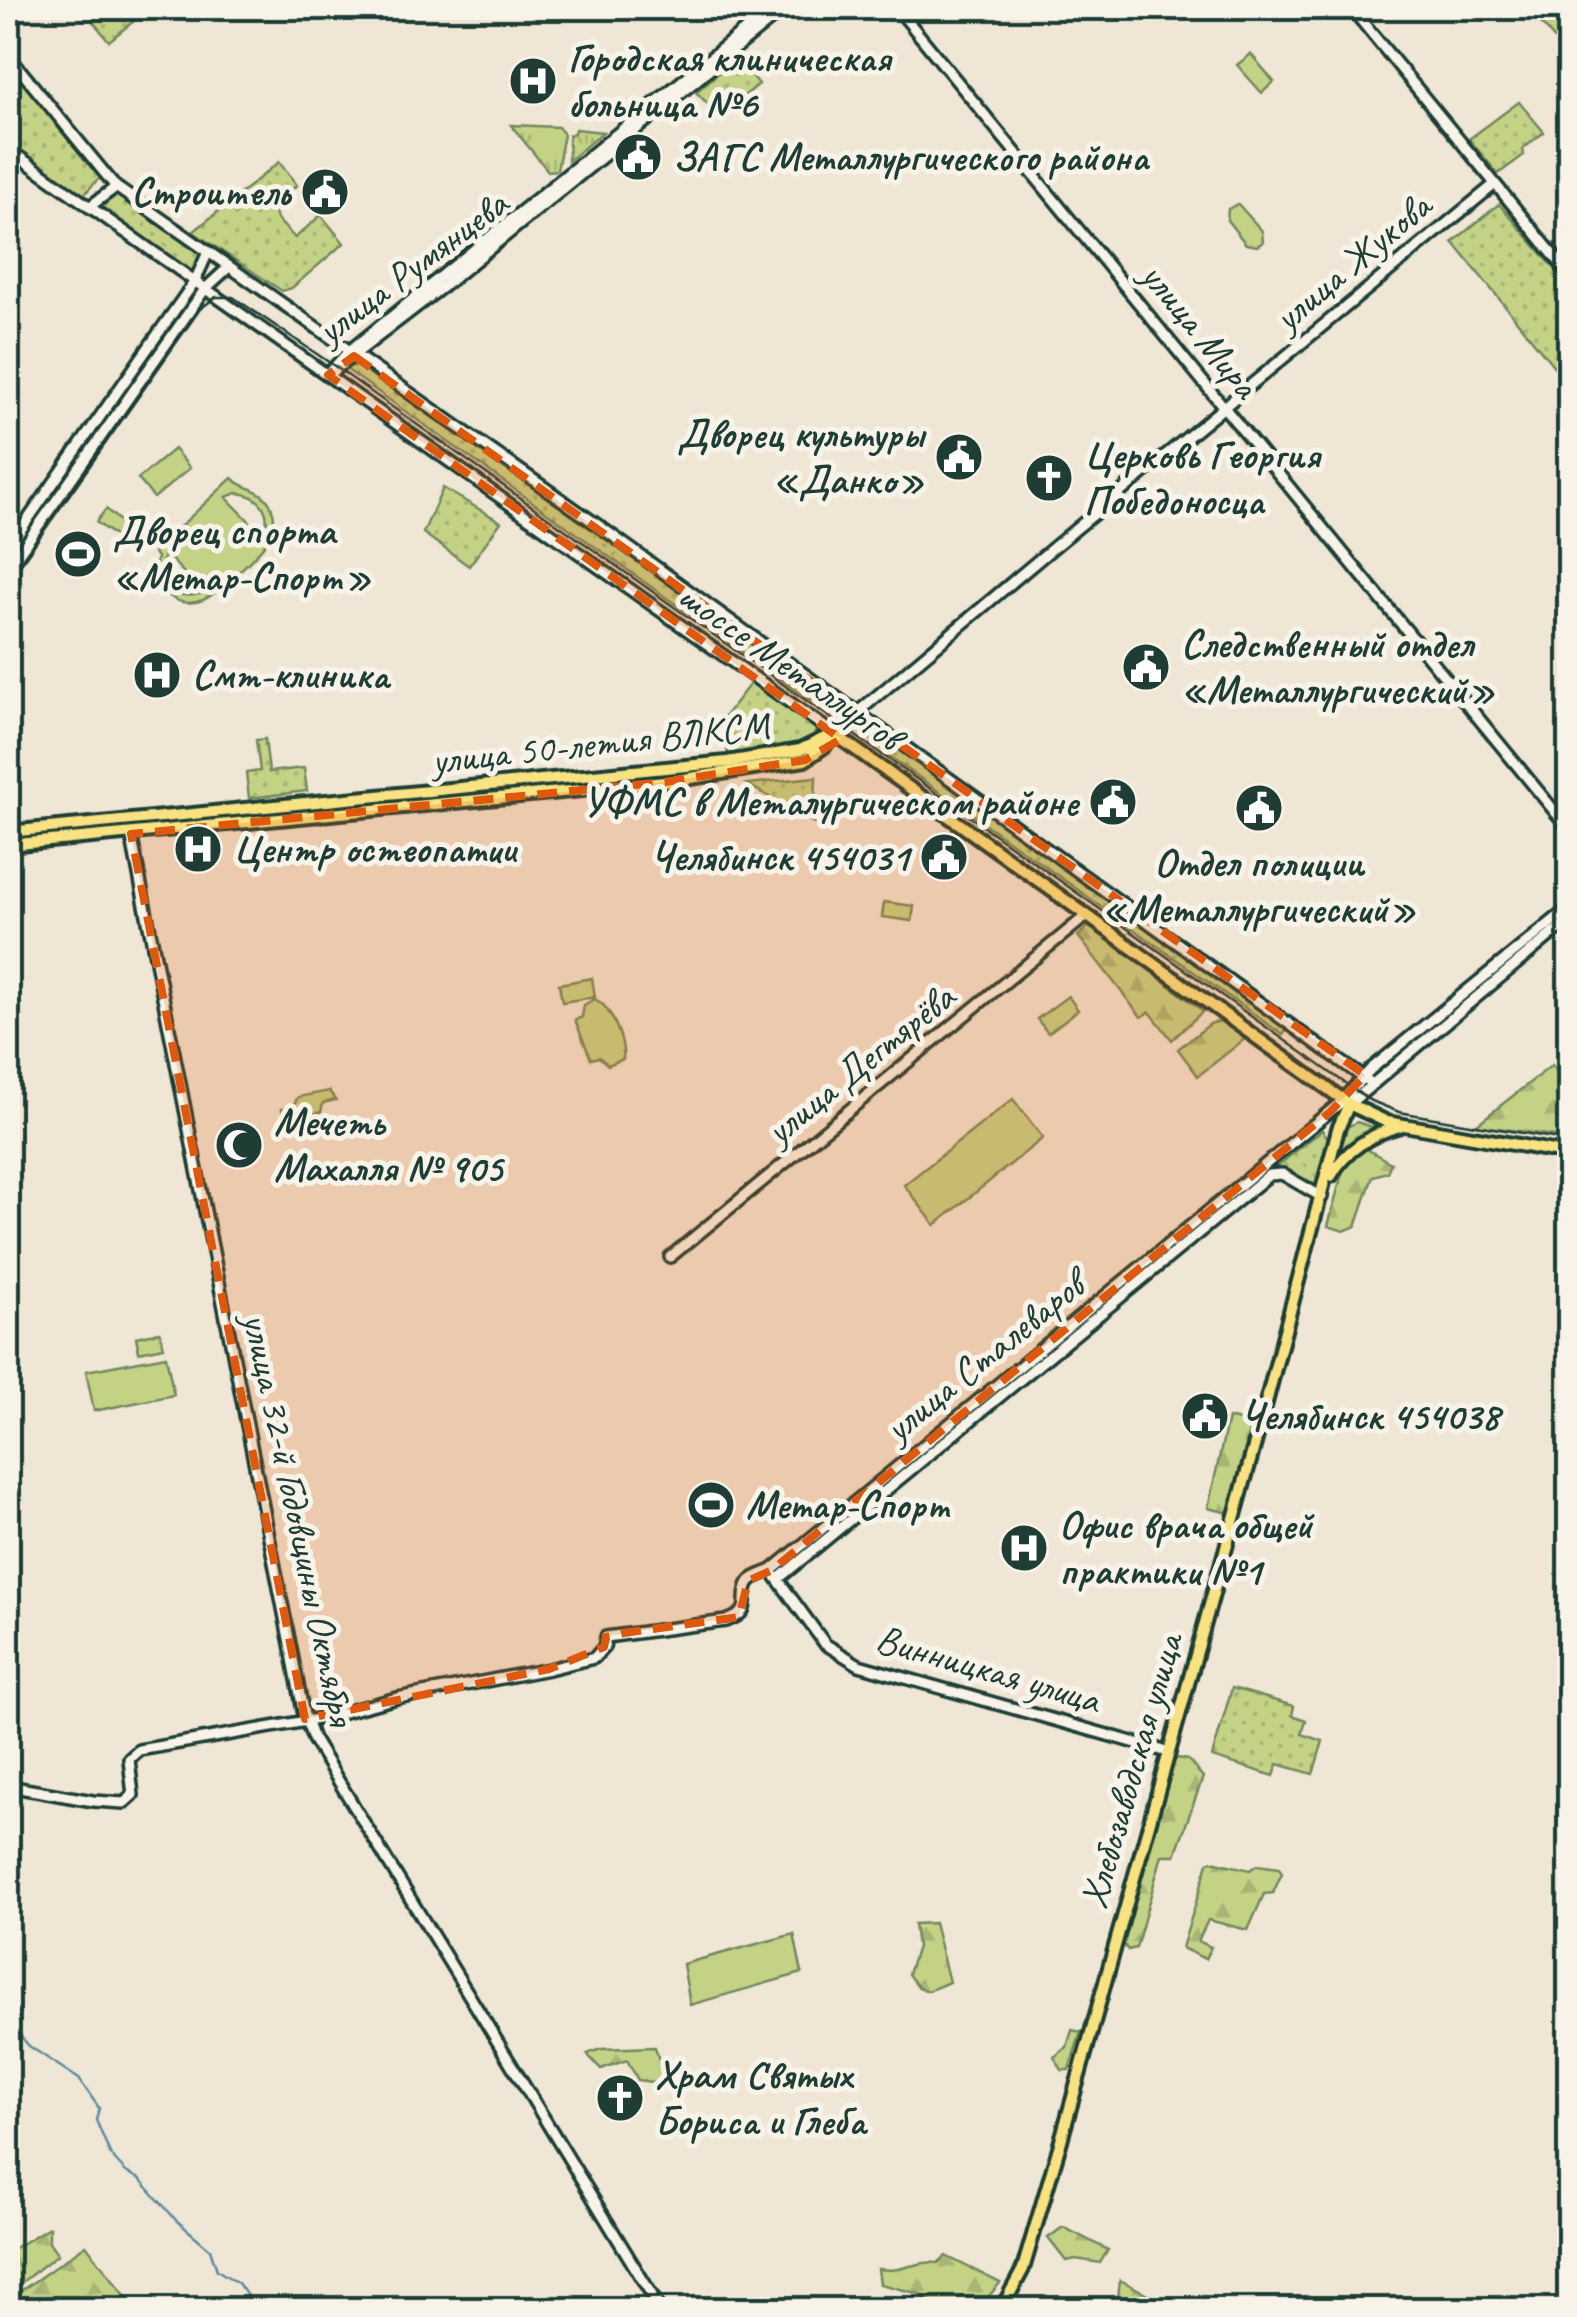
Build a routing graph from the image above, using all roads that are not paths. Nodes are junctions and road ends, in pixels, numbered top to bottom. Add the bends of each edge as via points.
1 (772, 8) edge
2 (785, 8) edge
3 (897, 8) edge
4 (1351, 8) edge
5 (8, 55) edge
6 (8, 149) edge
7 (563, 183) junction
8 (1495, 184) junction
9 (116, 187) junction
10 (89, 207) junction
11 (208, 252) junction
12 (229, 267) junction
13 (1570, 275) edge
14 (195, 282) junction
15 (205, 288) junction
16 (351, 354) junction
17 (328, 375) junction
18 (1224, 407) junction
19 (8, 548) edge
20 (8, 568) edge
21 (854, 713) junction
22 (834, 733) junction
23 (130, 820) junction
24 (1570, 830) edge
25 (8, 832) edge
26 (132, 834) junction
27 (8, 845) edge
28 (1570, 907) edge
29 (1086, 916) junction
30 (1570, 919) edge
31 (1446, 1014) junction
32 (1368, 1079) junction
33 (1344, 1102) junction
34 (1404, 1125) junction
35 (1570, 1154) edge
36 (1267, 1170) junction
37 (1323, 1194) junction
38 (670, 1257) dead end
39 (775, 1575) junction
40 (305, 1720) junction
41 (1168, 1752) junction
42 (8, 1786) edge
43 (1004, 2307) edge
44 (661, 2310) edge
45 (1039, 2310) edge

1 - 7 main road, улица Румянцева
2 - 7 main road, улица Румянцева
3 - 18 main road, улица Мира
4 - 8 main road
5 - 9 main road, шоссе Металлургов
6 - 10 main road, шоссе Металлургов
7 - 16 main road, улица Румянцева
8 - 13 main road
8 - 18 main road, улица Жукова
9 - 10 main road
9 - 11 main road, шоссе Металлургов
10 - 14 main road, шоссе Металлургов
11 - 12 main road, шоссе Металлургов
11 - 14 main road
12 - 15 main road
12 - 16 main road, шоссе Металлургов
14 - 15 main road, шоссе Металлургов
14 - 19 main road
15 - 17 main road, шоссе Металлургов
15 - 20 main road
16 - 17 main road, улица Румянцева
16 - 21 main road, шоссе Металлургов
17 - 22 main road, шоссе Металлургов
18 - 21 main road, улица Жукова
18 - 24 main road, улица Мира
21 - 22 main road, улица Жукова
21 - 32 main road, шоссе Металлургов
22 - 23 main road, улица 50-летия ВЛКСМ via 800,750 713,764
22 - 26 main road, улица 50-летия ВЛКСМ via 804,760 665,782
22 - 29 main road, шоссе Металлургов
23 - 25 main road, улица 50-летия ВЛКСМ
23 - 26 main road
26 - 27 main road, улица 50-летия ВЛКСМ
26 - 40 main road, улица 32-й Годовщины Октября
28 - 31 main road, улица Сталеваров
29 - 33 main road, шоссе Металлургов
29 - 38 main road, улица Дегтярёва
30 - 31 main road, улица Сталеваров
31 - 32 main road, улица Сталеваров
32 - 33 main road, улица Сталеваров
33 - 34 main road, шоссе Металлургов
33 - 36 main road, улица Сталеваров
33 - 37 main road, Хлебозаводская улица
34 - 35 main road, шоссе Металлургов
34 - 37 main road via 1379,1132 1343,1158
36 - 37 main road
36 - 39 main road, улица Сталеваров
37 - 41 main road, Хлебозаводская улица
39 - 40 main road, улица Сталеваров via 750,1582 739,1617 606,1642 594,1658 549,1669
39 - 41 main road, Винницкая улица via 826,1644 859,1665
40 - 42 main road via 139,1750 129,1759 133,1795 124,1804
40 - 44 main road, улица 32-й Годовщины Октября
41 - 43 main road, Хлебозаводская улица via 1027,2257
43 - 45 main road

